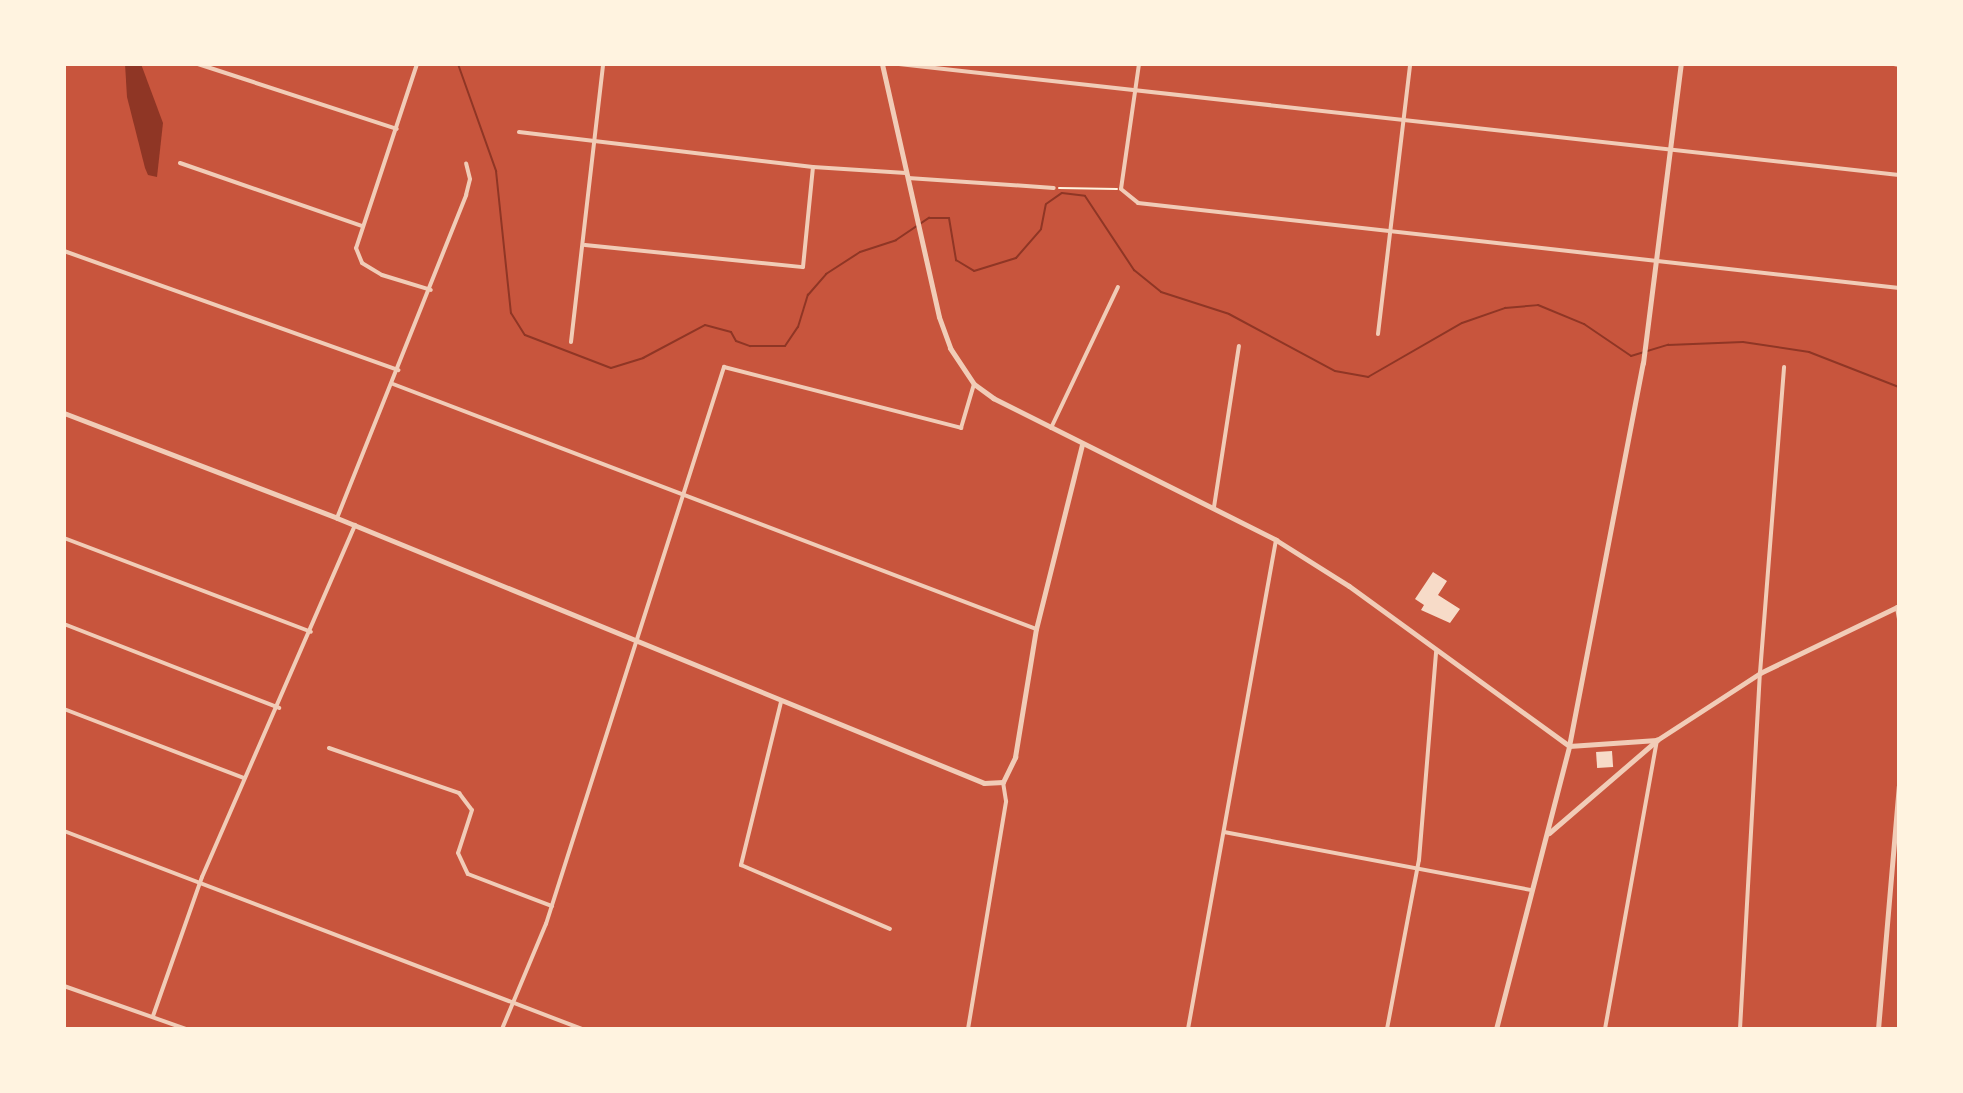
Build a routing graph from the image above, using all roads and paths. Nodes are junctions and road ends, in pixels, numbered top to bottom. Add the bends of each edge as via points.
1 (198, 64) edge
2 (603, 64) edge
3 (882, 64) edge
4 (899, 64) edge
5 (1139, 64) edge
6 (1410, 64) edge
7 (1681, 64) edge
8 (418, 65) edge
9 (1136, 90) junction
10 (1404, 120) junction
11 (397, 129) junction
12 (519, 132) dead end
13 (595, 141) junction
14 (1670, 148) junction
15 (180, 163) dead end
16 (466, 163) dead end
17 (813, 167) junction
18 (907, 175) junction
19 (1899, 175) edge
20 (1054, 188) joint
21 (1121, 189) junction
22 (362, 226) junction
23 (1386, 231) junction
24 (585, 245) junction
25 (64, 251) edge
26 (1656, 261) junction
27 (1118, 287) dead end
28 (1899, 288) edge
29 (431, 290) junction
30 (1378, 334) dead end
31 (571, 342) dead end
32 (1239, 346) dead end
33 (1784, 367) dead end
34 (398, 370) junction
35 (393, 384) junction
36 (974, 384) junction
37 (64, 413) edge
38 (1051, 428) junction
39 (1082, 445) junction
40 (683, 497) junction
41 (1214, 507) junction
42 (337, 518) junction
43 (355, 525) junction
44 (64, 538) edge
45 (1276, 540) junction
46 (1898, 606) edge
47 (1899, 618) edge
48 (64, 624) edge
49 (1036, 629) junction
50 (311, 632) junction
51 (639, 645) junction
52 (1436, 651) junction
53 (1760, 673) junction
54 (781, 702) junction
55 (279, 708) junction
56 (64, 709) edge
57 (1657, 740) junction
58 (1569, 746) junction
59 (329, 748) dead end
60 (244, 778) junction
61 (1003, 782) junction
62 (1899, 786) edge
63 (64, 831) edge
64 (1224, 832) junction
65 (1549, 834) junction
66 (1417, 868) junction
67 (200, 883) junction
68 (1533, 891) junction
69 (552, 906) junction
70 (890, 929) dead end
71 (64, 986) edge
72 (511, 1001) junction
73 (153, 1016) junction
74 (186, 1029) edge
75 (502, 1029) edge
76 (582, 1029) edge
77 (968, 1029) edge
78 (1188, 1029) edge
79 (1387, 1029) edge
80 (1496, 1029) edge
81 (1605, 1029) edge
82 (1740, 1029) edge
83 (1878, 1029) edge

1 - 11 street
2 - 13 street
3 - 18 street
4 - 9 street
5 - 9 street
6 - 10 street
7 - 14 street
8 - 11 street
9 - 10 street
9 - 21 street
10 - 14 street
10 - 23 street
11 - 22 street
12 - 13 street
13 - 17 street
13 - 24 street
14 - 19 street
14 - 26 street
15 - 22 street
16 - 29 street via 466,195
17 - 18 street
17 - 24 street via 803,267
18 - 20 street
18 - 36 street via 950,348
20 - 21 path
21 - 23 street via 1138,203
22 - 29 street via 356,248 362,263
23 - 26 street
23 - 30 street
24 - 31 street
25 - 34 street
26 - 28 street
26 - 58 street via 1643,363
27 - 38 street
29 - 34 street
32 - 41 street
33 - 53 street
34 - 35 street
35 - 40 street
35 - 42 street
36 - 38 street
36 - 40 street via 961,428 724,367
37 - 42 street
38 - 39 street
39 - 41 street
39 - 49 street
40 - 49 street
40 - 51 street
41 - 45 street
42 - 43 street
43 - 50 street
43 - 51 street
44 - 50 street
45 - 52 street
45 - 64 street
46 - 47 street
46 - 53 street
48 - 55 street
49 - 61 street via 1015,757
50 - 55 street
51 - 54 street
51 - 69 street
52 - 58 street
52 - 66 street
53 - 57 street
53 - 82 street
54 - 61 street via 984,783
54 - 70 street via 741,865
55 - 60 street
56 - 60 street
57 - 58 street
57 - 65 street
57 - 81 street
58 - 65 street
59 - 69 street via 459,793 472,810 458,853 468,874
60 - 67 street
61 - 77 street via 1006,801
62 - 83 street
63 - 67 street
64 - 66 street
64 - 78 street
65 - 68 street
66 - 68 street
66 - 79 street
67 - 72 street
67 - 73 street
68 - 80 street
69 - 72 street
71 - 73 street
72 - 75 street
72 - 76 street
73 - 74 street

